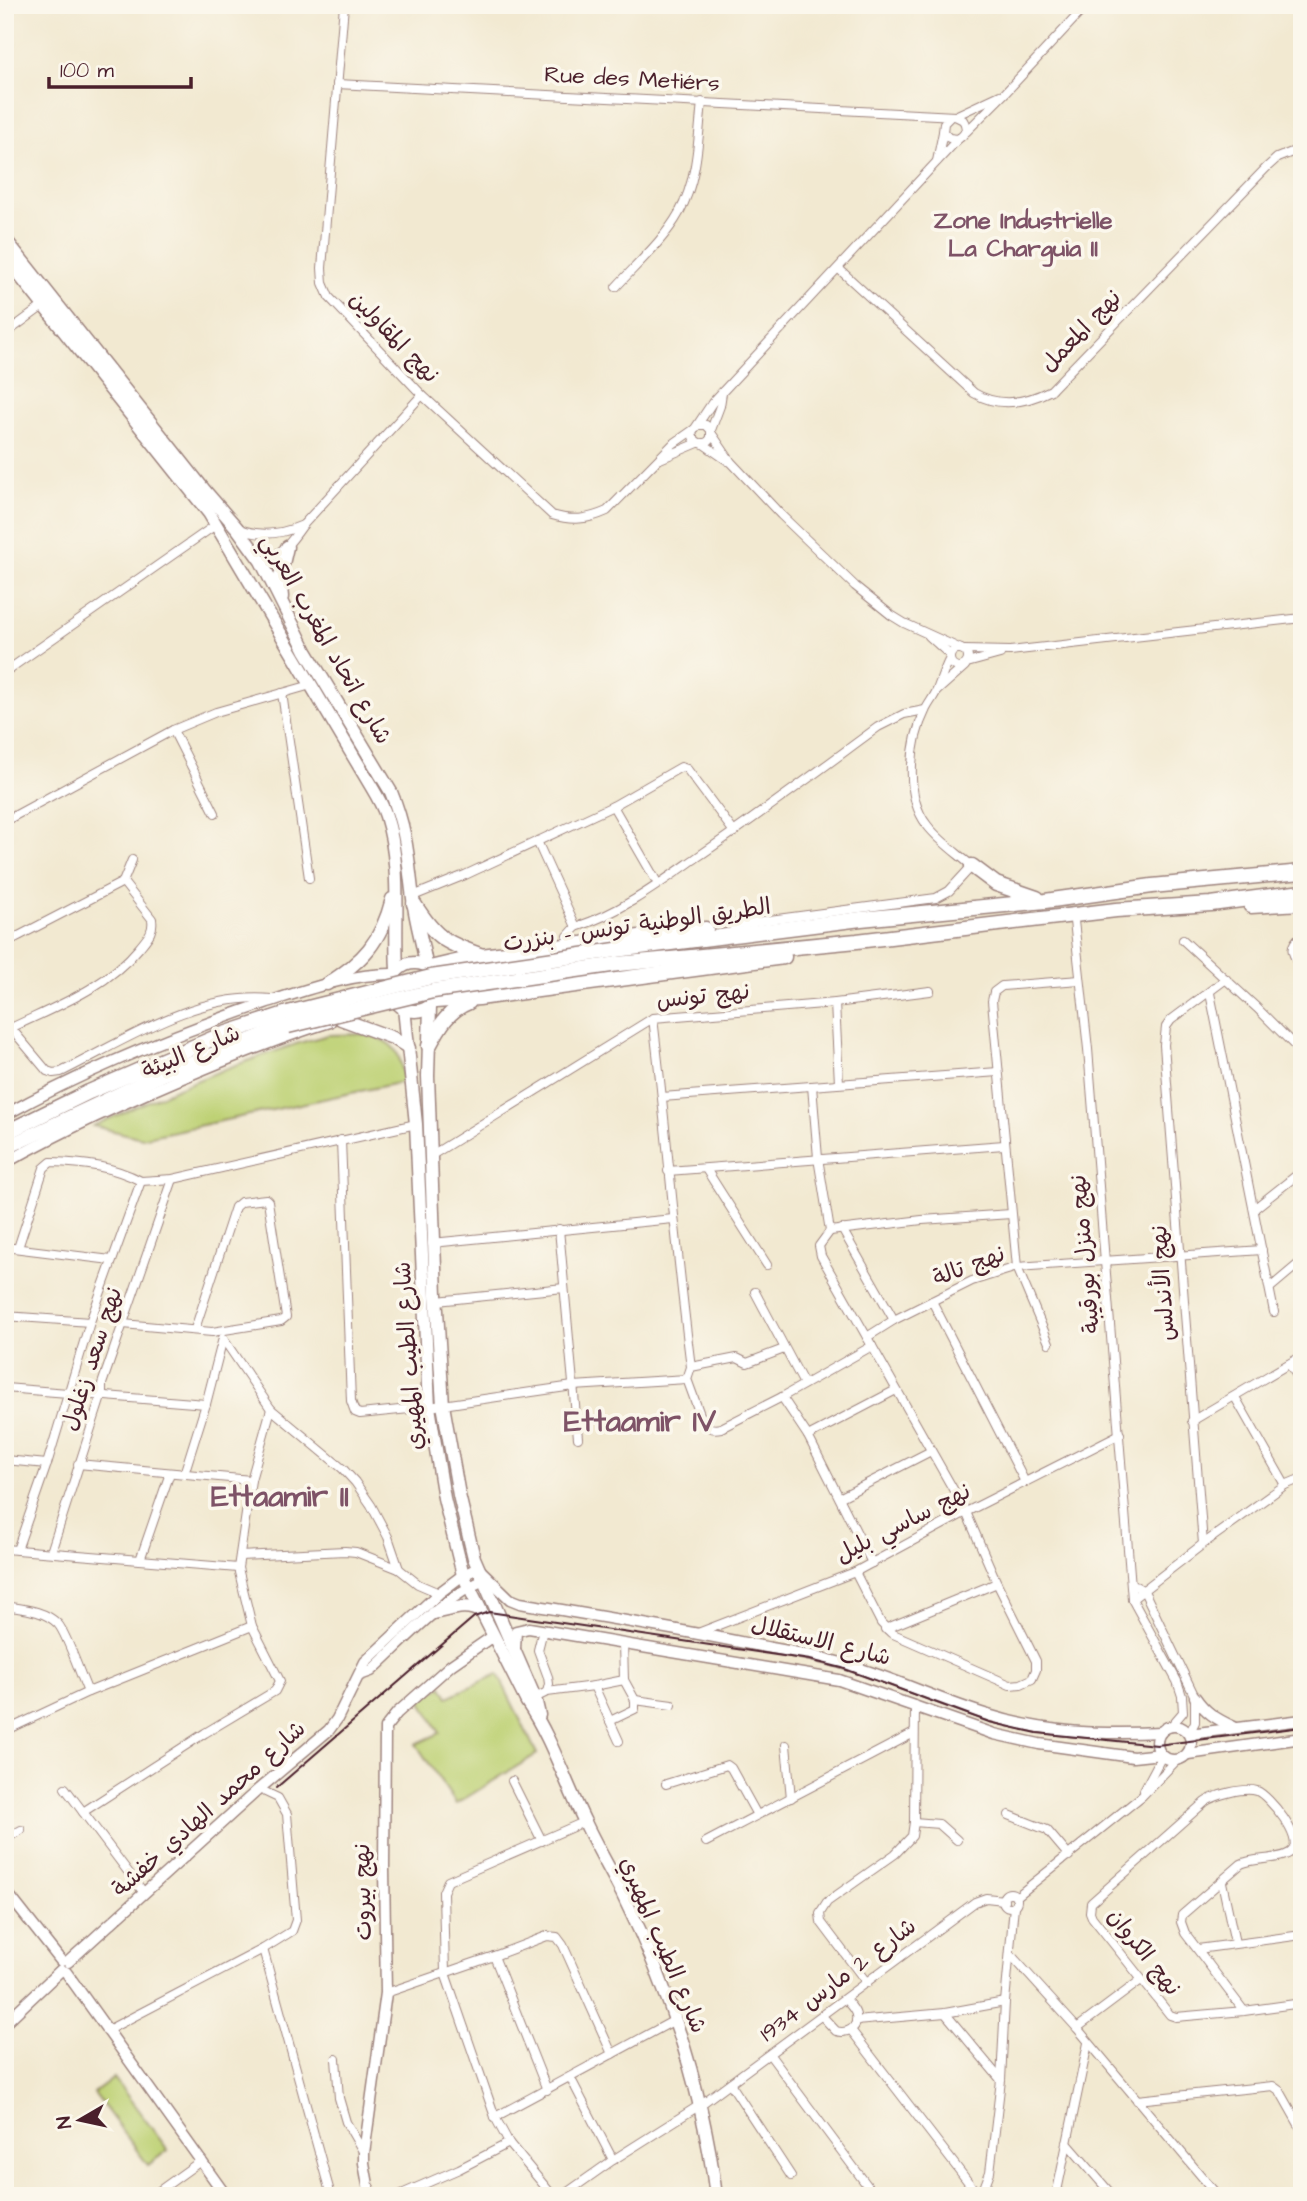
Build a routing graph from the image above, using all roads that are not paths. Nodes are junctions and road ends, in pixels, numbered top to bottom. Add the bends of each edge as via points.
1 (344, 5) edge
2 (1087, 5) edge
3 (337, 85) junction
4 (1006, 92) junction
5 (702, 102) junction
6 (925, 114) junction
7 (953, 117) junction
8 (943, 129) junction
9 (961, 136) junction
10 (1302, 148) edge
11 (936, 164) junction
12 (5, 239) edge
13 (5, 257) edge
14 (839, 269) junction
15 (617, 287) dead end
16 (48, 303) junction
17 (5, 334) edge
18 (722, 393) junction
19 (422, 395) junction
20 (696, 427) junction
21 (711, 432) junction
22 (700, 443) junction
23 (657, 460) junction
24 (731, 462) junction
25 (217, 524) junction
26 (303, 525) junction
27 (237, 528) junction
28 (288, 547) junction
29 (261, 561) junction
30 (285, 611) junction
31 (1302, 618) edge
32 (921, 630) junction
33 (962, 649) junction
34 (1010, 651) junction
35 (950, 657) junction
36 (966, 664) junction
37 (5, 672) edge
38 (311, 685) junction
39 (936, 692) junction
40 (282, 693) junction
41 (925, 710) junction
42 (173, 730) junction
43 (612, 806) junction
44 (215, 813) dead end
45 (7, 816) edge
46 (734, 832) junction
47 (537, 841) junction
48 (132, 860) dead end
49 (972, 866) junction
50 (1302, 872) edge
51 (309, 878) dead end
52 (123, 882) junction
53 (658, 884) junction
54 (396, 886) junction
55 (1302, 891) edge
56 (414, 900) junction
57 (1045, 901) junction
58 (1302, 903) edge
59 (1211, 904) junction
60 (1074, 918) junction
61 (861, 919) junction
62 (732, 925) junction
63 (576, 927) junction
64 (1302, 935) edge
65 (881, 938) junction
66 (1183, 940) dead end
67 (5, 943) edge
68 (567, 946) junction
69 (481, 956) junction
70 (617, 957) junction
71 (428, 966) junction
72 (1302, 970) edge
73 (396, 972) junction
74 (1226, 979) junction
75 (1080, 980) junction
76 (327, 984) junction
77 (930, 991) dead end
78 (1210, 993) junction
79 (479, 998) junction
80 (277, 1000) junction
81 (432, 1003) junction
82 (835, 1003) junction
83 (403, 1007) junction
84 (653, 1018) junction
85 (341, 1019) junction
86 (288, 1020) junction
87 (8, 1025) edge
88 (429, 1045) junction
89 (409, 1048) junction
90 (1302, 1053) edge
91 (998, 1072) junction
92 (839, 1083) junction
93 (812, 1086) junction
94 (663, 1097) junction
95 (5, 1115) edge
96 (416, 1124) junction
97 (5, 1133) edge
98 (341, 1140) junction
99 (1004, 1146) junction
100 (5, 1148) edge
101 (432, 1155) junction
102 (818, 1158) junction
103 (5, 1163) edge
104 (706, 1169) junction
105 (668, 1171) junction
106 (1302, 1171) edge
107 (173, 1179) junction
108 (141, 1181) junction
109 (1254, 1209) junction
110 (1011, 1214) junction
111 (673, 1219) junction
112 (559, 1229) junction
113 (842, 1229) junction
114 (830, 1231) junction
115 (428, 1243) junction
116 (5, 1247) edge
117 (18, 1248) junction
118 (1262, 1250) junction
119 (1181, 1257) junction
120 (111, 1260) junction
121 (1105, 1261) junction
122 (1302, 1261) edge
123 (767, 1265) dead end
124 (1017, 1267) junction
125 (564, 1288) junction
126 (1270, 1288) junction
127 (755, 1292) dead end
128 (436, 1301) junction
129 (932, 1301) junction
130 (1274, 1312) dead end
131 (5, 1316) edge
132 (894, 1320) junction
133 (90, 1322) junction
134 (123, 1324) junction
135 (195, 1329) junction
136 (223, 1336) junction
137 (870, 1341) junction
138 (1049, 1343) dead end
139 (784, 1349) junction
140 (1302, 1356) edge
141 (1289, 1363) junction
142 (691, 1367) junction
143 (687, 1379) junction
144 (1302, 1383) edge
145 (804, 1384) junction
146 (573, 1386) junction
147 (5, 1388) edge
148 (896, 1390) junction
149 (67, 1394) junction
150 (102, 1394) junction
151 (782, 1397) junction
152 (1235, 1397) junction
153 (206, 1404) junction
154 (443, 1405) junction
155 (429, 1407) junction
156 (271, 1409) junction
157 (1192, 1421) junction
158 (1120, 1434) junction
159 (808, 1436) junction
160 (578, 1438) dead end
161 (931, 1451) junction
162 (5, 1460) edge
163 (47, 1464) junction
164 (78, 1464) junction
165 (170, 1473) junction
166 (184, 1474) junction
167 (1302, 1478) edge
168 (251, 1480) junction
169 (1025, 1482) junction
170 (1285, 1485) junction
171 (841, 1497) junction
172 (966, 1513) junction
173 (1203, 1544) junction
174 (5, 1549) edge
175 (17, 1550) junction
176 (51, 1552) junction
177 (240, 1556) junction
178 (140, 1560) junction
179 (872, 1563) junction
180 (239, 1568) junction
181 (399, 1569) junction
182 (855, 1572) junction
183 (481, 1574) junction
184 (466, 1581) junction
185 (996, 1583) junction
186 (1132, 1584) junction
187 (1144, 1591) junction
188 (439, 1593) junction
189 (1132, 1599) junction
190 (5, 1606) edge
191 (481, 1612) junction
192 (434, 1613) junction
193 (252, 1626) junction
194 (885, 1629) junction
195 (543, 1630) junction
196 (698, 1633) junction
197 (493, 1636) junction
198 (623, 1643) junction
199 (516, 1656) junction
200 (360, 1675) junction
201 (624, 1679) junction
202 (594, 1686) junction
203 (88, 1692) junction
204 (1195, 1696) junction
205 (537, 1697) junction
206 (635, 1700) junction
207 (672, 1704) dead end
208 (915, 1705) junction
209 (1302, 1720) edge
210 (610, 1721) junction
211 (1236, 1728) junction
212 (1166, 1729) junction
213 (5, 1731) edge
214 (914, 1733) junction
215 (1189, 1734) junction
216 (1302, 1738) edge
217 (619, 1741) dead end
218 (786, 1745) dead end
219 (1188, 1754) junction
220 (1162, 1755) junction
221 (1177, 1760) junction
222 (512, 1781) dead end
223 (666, 1784) dead end
224 (65, 1788) dead end
225 (259, 1789) junction
226 (1142, 1796) junction
227 (791, 1798) junction
228 (83, 1812) junction
229 (757, 1815) junction
230 (1009, 1815) dead end
231 (584, 1822) junction
232 (914, 1822) junction
233 (21, 1830) dead end
234 (5, 1839) edge
235 (957, 1840) dead end
236 (542, 1841) junction
237 (706, 1842) dead end
238 (1069, 1856) junction
239 (1222, 1882) junction
240 (5, 1890) edge
241 (144, 1893) junction
242 (1016, 1897) junction
243 (1003, 1900) junction
244 (1014, 1906) junction
245 (1302, 1935) edge
246 (1235, 1943) junction
247 (263, 1949) junction
248 (1198, 1949) junction
249 (1011, 1955) junction
250 (494, 1956) junction
251 (64, 1966) junction
252 (445, 1973) junction
253 (1141, 1980) junction
254 (867, 1983) junction
255 (386, 1993) junction
256 (845, 1999) junction
257 (1005, 2002) junction
258 (1302, 2003) edge
259 (1244, 2011) junction
260 (946, 2013) junction
261 (822, 2016) junction
262 (676, 2020) junction
263 (856, 2021) junction
264 (5, 2024) edge
265 (1077, 2028) junction
266 (851, 2030) junction
267 (106, 2031) junction
268 (1088, 2043) junction
269 (612, 2054) junction
270 (771, 2055) junction
271 (336, 2059) dead end
272 (570, 2077) junction
273 (1001, 2080) junction
274 (730, 2083) junction
275 (547, 2090) junction
276 (1137, 2100) junction
277 (700, 2105) junction
278 (495, 2117) junction
279 (1302, 2130) edge
280 (509, 2143) junction
281 (1067, 2143) junction
282 (364, 2153) junction
283 (202, 2160) junction
284 (613, 2160) junction
285 (791, 2176) dead end
286 (715, 2195) edge
287 (152, 2196) edge
288 (226, 2196) edge
289 (331, 2196) edge
290 (370, 2196) edge
291 (397, 2196) edge
292 (553, 2196) edge
293 (562, 2196) edge
294 (874, 2196) edge
295 (980, 2196) edge
296 (1056, 2196) edge
297 (1113, 2196) edge
298 (1218, 2196) edge

1 - 3 street, نهج المقاولين
2 - 4 street, نهج المقاولين
3 - 5 street, Rue des Metiérs
3 - 19 street, نهج المقاولين via 323,284 329,298
4 - 7 street, نهج المقاولين
4 - 9 street, نهج المقاولين
5 - 6 street, Rue des Metiérs
5 - 15 street via 695,168 679,214
6 - 7 street, Rue des Metiérs
6 - 8 street
7 - 8 street
7 - 9 street via 965,124
8 - 9 street via 949,138
8 - 11 street
9 - 11 street, نهج المقاولين
10 - 14 street, نهج المعمل via 1266,167 1051,390 1028,400 993,402 974,393
11 - 14 street, نهج المقاولين
12 - 16 main road, شارع اتحاد المغرب العربي
13 - 16 main road, شارع اتحاد المغرب العربي
14 - 18 street, نهج المقاولين
16 - 17 street
16 - 25 main road, شارع اتحاد المغرب العربي
16 - 27 main road, شارع اتحاد المغرب العربي
18 - 20 street, نهج المقاولين
18 - 21 street, نهج المقاولين
19 - 23 street, نهج المقاولين via 545,510 567,520 607,511
19 - 26 street
20 - 21 street via 706,425
20 - 22 street via 693,437
20 - 23 street, نهج المقاولين
21 - 22 street via 709,441
21 - 24 street
22 - 23 street, نهج المقاولين
22 - 24 street
24 - 32 street via 855,586 891,615
25 - 29 main road via 230,541
25 - 37 street
25 - 38 main road, شارع اتحاد المغرب العربي
26 - 27 street via 273,534
26 - 28 street
27 - 29 main road, شارع اتحاد المغرب العربي
28 - 29 street
28 - 30 main road via 280,577
29 - 30 main road, شارع اتحاد المغرب العربي
30 - 56 main road, شارع اتحاد المغرب العربي via 391,792 406,837
31 - 34 street
32 - 33 street
32 - 35 street
33 - 34 street
33 - 35 street
33 - 36 street via 968,656
34 - 36 street
35 - 36 street via 957,668
35 - 39 street
36 - 39 street
38 - 40 street
38 - 54 main road, شارع اتحاد المغرب العربي via 383,807
39 - 41 street
40 - 42 street
40 - 51 street
41 - 46 street via 878,727
41 - 49 street via 914,753 914,794 925,823
42 - 44 street
42 - 45 street
43 - 46 street via 684,767
43 - 47 street
43 - 53 street
46 - 53 street
47 - 56 street
47 - 63 street
48 - 52 street
49 - 57 highway via 1006,889
49 - 62 street via 936,898
50 - 57 highway, الطريق الوطنية تونس - بنزرت
52 - 67 street
52 - 87 street via 152,919 148,936 117,971 82,995
53 - 63 street
54 - 73 main road, شارع اتحاد المغرب العربي
54 - 76 main road via 388,918 369,951
55 - 59 highway, الطريق الوطنية تونس - بنزرت
56 - 69 highway via 440,939
56 - 71 main road, شارع اتحاد المغرب العربي
57 - 61 highway, الطريق الوطنية تونس - بنزرت
58 - 59 highway
59 - 60 highway, الطريق الوطنية تونس - بنزرت
60 - 65 highway, الطريق الوطنية تونس - بنزرت
60 - 75 street, نهج منزل بورقيبة
61 - 62 highway
61 - 70 highway, الطريق الوطنية تونس - بنزرت
62 - 68 highway
63 - 68 street
64 - 72 street via 1292,948
65 - 70 highway, الطريق الوطنية تونس - بنزرت
65 - 79 highway via 823,951
66 - 74 street
68 - 69 highway
69 - 71 highway
70 - 86 highway, الطريق الوطنية تونس - بنزرت, bridge via 431,977
71 - 73 main road via 410,963
71 - 81 main road via 438,979 438,994
73 - 76 street, شارع البيئة
73 - 83 main road via 392,992
74 - 78 street
74 - 90 street
75 - 91 street via 1002,986 994,992
75 - 121 street, نهج منزل بورقيبة
76 - 80 street, شارع البيئة
77 - 82 street, نهج تونس
78 - 109 street
78 - 119 street, نهج الأندلس via 1171,1020 1164,1045
79 - 81 highway
79 - 88 highway via 457,1006
80 - 87 street via 219,1002 195,1008 53,1073
80 - 95 street, شارع البيئة via 149,1047
81 - 83 main road via 416,1011
81 - 88 main road, شارع الطيب المهيري
82 - 84 street, نهج تونس
82 - 92 street
83 - 85 street, شارع البيئة
83 - 89 main road, شارع الطيب المهيري
84 - 94 street
84 - 101 street, نهج تونس
85 - 89 main road
85 - 103 street, شارع البيئة via 167,1084
86 - 97 highway, الطريق الوطنية تونس - بنزرت via 221,1035
86 - 100 highway, الطريق الوطنية تونس - بنزرت
88 - 101 main road, شارع الطيب المهيري
89 - 96 main road, شارع الطيب المهيري
91 - 92 street
91 - 99 street
92 - 93 street
93 - 94 street
93 - 102 street
94 - 105 street
96 - 98 street
96 - 115 main road, شارع الطيب المهيري
98 - 107 street
98 - 155 street via 353,1408 359,1414
99 - 102 street
99 - 110 street
101 - 115 main road, شارع الطيب المهيري
102 - 104 street
102 - 114 street
104 - 105 street
104 - 123 street
105 - 111 street
106 - 109 street
107 - 108 street
107 - 134 street, نهج سعد زغلول
108 - 117 street via 109,1167 47,1164
108 - 120 street, نهج سعد زغلول
109 - 118 street
110 - 113 street
110 - 124 street
111 - 112 street
111 - 142 street
112 - 115 street
112 - 125 street
113 - 114 street
113 - 132 street
114 - 137 street via 820,1246 821,1256
115 - 128 main road, شارع الطيب المهيري
115 - 155 main road, شارع الطيب المهيري
116 - 117 street
117 - 120 street
118 - 119 street, نهج تالة
118 - 126 street
119 - 121 street, نهج تالة
119 - 157 street, نهج الأندلس
120 - 133 street, نهج سعد زغلول
121 - 124 street, نهج تالة
121 - 158 street, نهج منزل بورقيبة
122 - 126 street
124 - 129 street, نهج تالة via 972,1281
124 - 138 street
125 - 128 street
125 - 146 street
126 - 130 street
127 - 139 street
128 - 154 main road, شارع الطيب المهيري
129 - 132 street, نهج تالة
129 - 169 street
131 - 133 street
132 - 137 street, نهج تالة
133 - 149 street, نهج سعد زغلول
134 - 135 street
134 - 150 street, نهج سعد زغلول
135 - 136 street
135 - 136 street via 236,1207 241,1202 266,1199 286,1317
136 - 153 street
136 - 156 street
137 - 145 street, نهج تالة
137 - 148 street
139 - 142 street via 747,1363 737,1358
139 - 145 street
140 - 141 street
141 - 144 street
141 - 152 street
142 - 143 street
143 - 146 street
143 - 151 street, نهج تالة via 702,1420 714,1430
145 - 151 street, نهج تالة
146 - 154 street
146 - 160 street
147 - 149 street
148 - 159 street
148 - 161 street
149 - 150 street
149 - 163 street, نهج سعد زغلول
150 - 153 street
150 - 164 street, نهج سعد زغلول
151 - 159 street
152 - 157 street
152 - 170 street
153 - 166 street
154 - 155 street
154 - 183 main road, شارع الطيب المهيري via 459,1495
155 - 184 main road, شارع الطيب المهيري via 444,1497
156 - 168 street
156 - 181 street via 355,1482 388,1537
157 - 173 street, نهج الأندلس
158 - 169 street, نهج ساسي بليل
158 - 186 street, نهج منزل بورقيبة
159 - 171 street
161 - 171 street
161 - 172 street
162 - 163 street
163 - 175 street, نهج سعد زغلول
164 - 165 street
164 - 176 street, نهج سعد زغلول
165 - 166 street
165 - 178 street
166 - 168 street
167 - 170 street
168 - 177 street
169 - 172 street, نهج ساسي بليل
170 - 173 street
171 - 179 street
172 - 179 street, نهج ساسي بليل
172 - 185 street
173 - 187 street
174 - 175 street
175 - 176 street
176 - 178 street
177 - 180 street
177 - 181 street via 345,1551
178 - 180 street
179 - 182 street, نهج ساسي بليل
180 - 193 street
181 - 188 street
182 - 194 street
182 - 196 street, نهج ساسي بليل
183 - 184 street, شارع محمد الهادي خفشة
183 - 196 street, شارع الاستقلال via 520,1603
183 - 199 main road, شارع الطيب المهيري
184 - 188 street, شارع محمد الهادي خفشة
184 - 191 main road, شارع الطيب المهيري
184 - 192 street, شارع محمد الهادي خفشة
185 - 194 street
185 - 194 street via 1036,1661 1032,1679 1021,1684 1010,1685
186 - 187 street
186 - 189 street, نهج منزل بورقيبة
187 - 189 street
187 - 204 street
188 - 200 street, شارع محمد الهادي خفشة via 365,1662
189 - 212 street via 1182,1696 1183,1712
190 - 203 street via 30,1609 58,1625
191 - 192 main road via 462,1607
191 - 197 main road, شارع الطيب المهيري
192 - 200 street, شارع محمد الهادي خفشة via 371,1671
193 - 203 street
193 - 228 street via 280,1681 275,1691
195 - 198 street, شارع الاستقلال
195 - 199 street, شارع الاستقلال via 516,1631
195 - 205 street via 538,1650 549,1684
196 - 212 street, شارع الاستقلال via 848,1665 1028,1725 1115,1735
197 - 205 main road, شارع الطيب المهيري
197 - 255 street, نهج بيروت via 451,1665 385,1728
198 - 201 street
198 - 208 street, شارع الاستقلال via 839,1679
199 - 205 main road, شارع الطيب المهيري
200 - 225 street, شارع محمد الهادي خفشة via 329,1730
201 - 202 street
201 - 206 street
202 - 205 street
202 - 210 street
203 - 213 street
204 - 211 street via 1211,1716
204 - 215 street via 1195,1722
205 - 231 main road, شارع الطيب المهيري via 540,1722
206 - 207 street
206 - 210 street via 633,1711
208 - 214 street
208 - 220 street, شارع الاستقلال via 994,1734 1039,1744 1133,1757
209 - 211 street
210 - 217 street
211 - 215 street
212 - 215 street via 1181,1728
212 - 220 street via 1157,1745
214 - 227 street
214 - 232 street
215 - 219 street
216 - 219 street
218 - 227 street
219 - 221 street
220 - 221 street
220 - 226 street
221 - 226 street
222 - 236 street
223 - 229 street via 727,1765
224 - 228 street
225 - 241 street, شارع محمد الهادي خفشة
225 - 247 street via 278,1798 287,1814 296,1920 292,1931
226 - 238 street
227 - 229 street
228 - 241 street
229 - 237 street
230 - 238 street via 1047,1830
231 - 236 street
231 - 262 main road, شارع الطيب المهيري via 623,1895
232 - 235 street via 939,1824
232 - 254 street via 912,1836 895,1854 827,1902 820,1913 821,1922
233 - 234 street
236 - 252 street via 448,1881 444,1887
238 - 242 street
239 - 246 street
239 - 248 street via 1182,1915 1182,1928
239 - 253 street, نهج الكروان via 1241,1864 1289,1853 1296,1846 1287,1822 1261,1793 1217,1795 1205,1802 1089,1907 1091,1917
240 - 251 street
241 - 251 street, شارع محمد الهادي خفشة
242 - 243 street via 1008,1894
242 - 244 street
243 - 244 street via 1006,1906
243 - 254 street, شارع 2 مارس 1934 via 975,1902
244 - 249 street
245 - 246 street
246 - 248 street
247 - 267 street
247 - 289 street
248 - 259 street
249 - 257 street
249 - 265 street
250 - 252 street
250 - 269 street via 547,1936 556,1937
250 - 275 street
251 - 264 street, شارع محمد الهادي خفشة
251 - 267 street
252 - 255 street
252 - 278 street
253 - 259 street, نهج الكروان via 1176,2017
253 - 265 street
254 - 256 street, شارع 2 مارس 1934
255 - 282 street, نهج بيروت
256 - 261 street, شارع 2 مارس 1934
256 - 263 street
257 - 260 street
257 - 273 street
258 - 259 street, نهج الكروان
260 - 263 street
260 - 273 street
261 - 266 street via 836,2031
261 - 270 street, شارع 2 مارس 1934
262 - 269 street
262 - 277 main road, شارع الطيب المهيري
263 - 266 street
265 - 268 street
266 - 295 street
267 - 283 street
268 - 276 street
268 - 281 street
269 - 272 street
270 - 274 street, شارع 2 مارس 1934
270 - 294 street
271 - 282 street via 346,2122
272 - 275 street
272 - 284 street
273 - 295 street via 990,2172
274 - 277 street, شارع 2 مارس 1934
274 - 285 street
275 - 278 street
276 - 279 street via 1273,2086
276 - 298 street
277 - 284 street, شارع 2 مارس 1934
277 - 286 main road, شارع الطيب المهيري
278 - 280 street
280 - 291 street
280 - 292 street
281 - 296 street
281 - 297 street
282 - 290 street, نهج بيروت
283 - 287 street
283 - 288 street
284 - 293 street, شارع 2 مارس 1934

